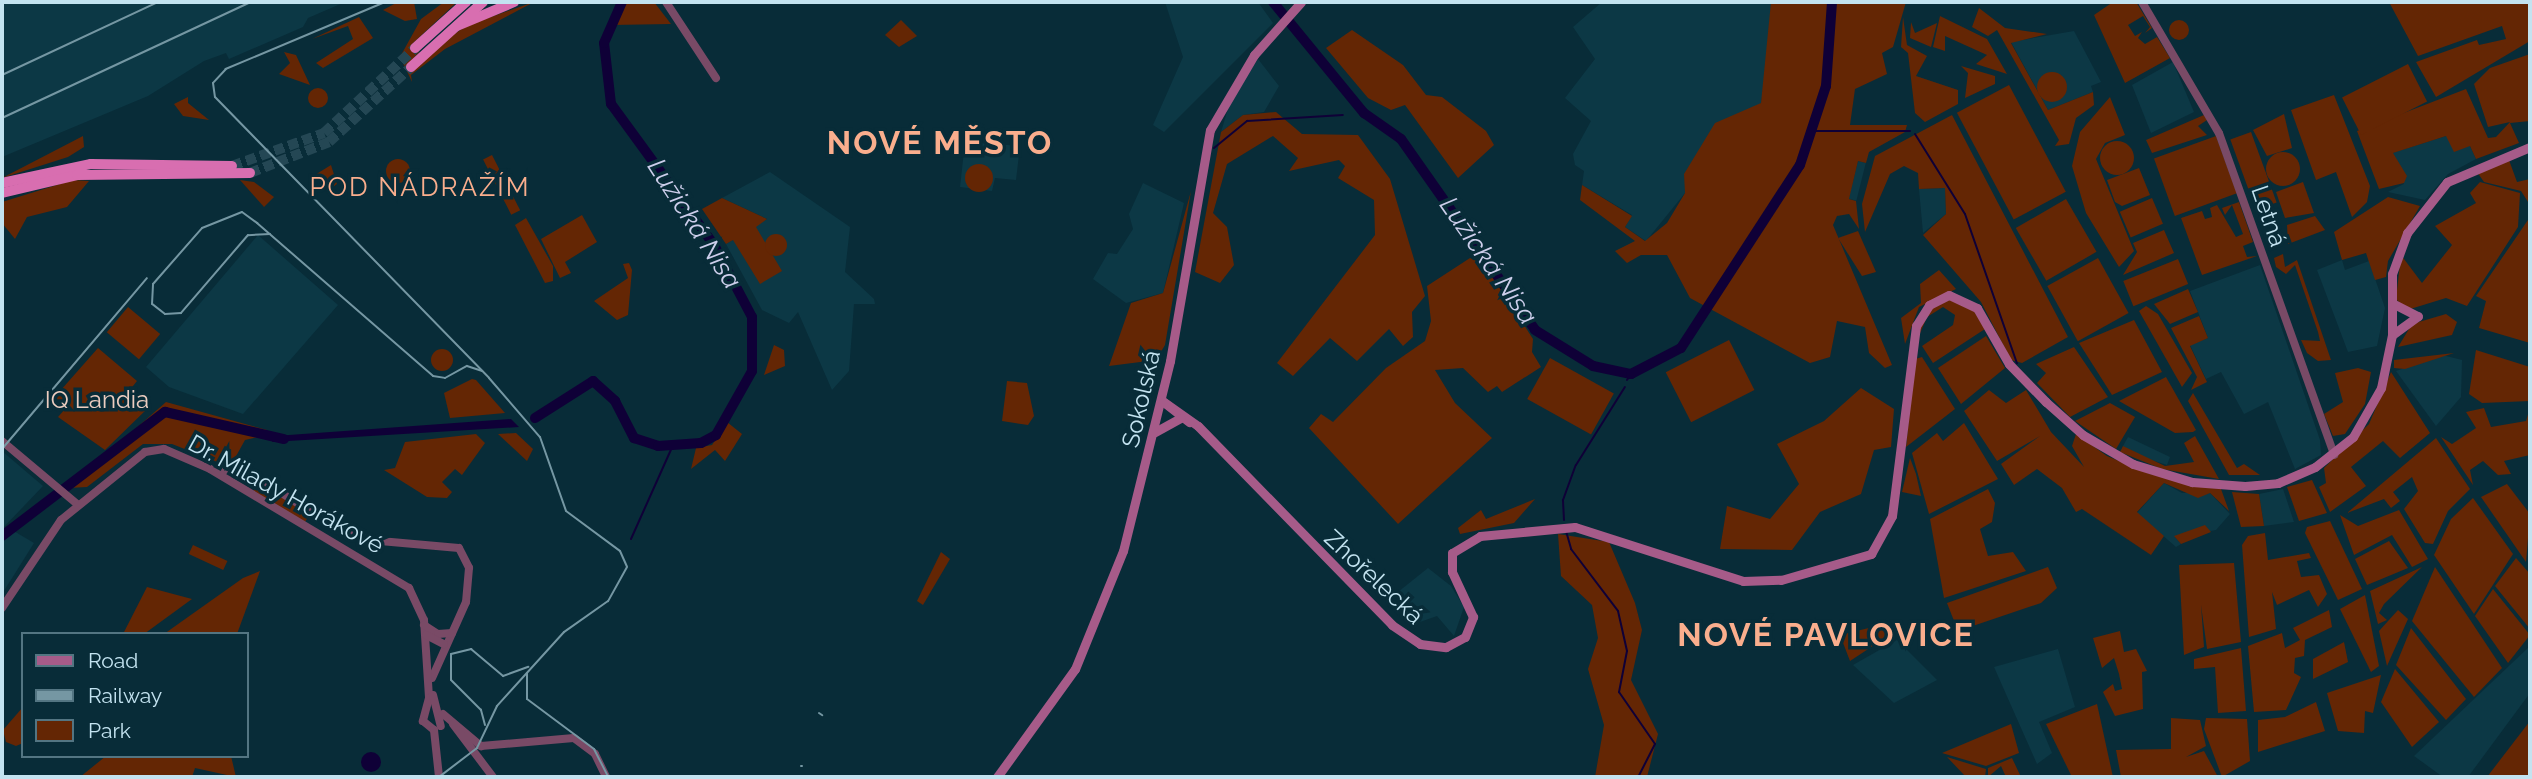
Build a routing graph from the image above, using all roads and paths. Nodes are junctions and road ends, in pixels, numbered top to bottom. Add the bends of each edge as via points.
1 (466, 2) edge
2 (483, 2) edge
3 (514, 2) edge
4 (666, 2) edge
5 (1301, 2) edge
6 (2141, 2) edge
7 (445, 32) junction
8 (415, 48) tunnel mouth
9 (411, 67) tunnel mouth
10 (716, 78) dead end
11 (2530, 147) edge
12 (232, 166) tunnel mouth
13 (250, 173) tunnel mouth
14 (2, 183) edge
15 (2, 195) edge
16 (2392, 303) junction
17 (2392, 335) junction
18 (1172, 364) junction
19 (1161, 400) junction
20 (1179, 408) junction
21 (1182, 419) junction
22 (1155, 432) junction
23 (1203, 432) junction
24 (2, 441) edge
25 (2334, 455) junction
26 (209, 469) junction
27 (261, 480) junction
28 (254, 498) junction
29 (77, 504) junction
30 (2, 608) edge
31 (424, 625) junction
32 (452, 634) junction
33 (426, 635) junction
34 (444, 644) junction
35 (428, 710) junction
36 (441, 712) junction
37 (437, 728) junction
38 (495, 746) junction
39 (439, 777) edge
40 (493, 777) edge
41 (606, 777) edge
42 (997, 777) edge

1 - 8 highway
2 - 7 highway
3 - 7 highway
4 - 10 street
5 - 18 main road, Sokolská via 1210,130
6 - 25 street, Letná via 2219,133
7 - 9 highway
11 - 16 main road via 2472,168 2439,190 2394,261
12 - 14 highway via 91,164
13 - 15 highway via 94,173 40,181
16 - 17 main road
16 - 17 main road via 2418,316
17 - 25 main road via 2373,406
18 - 19 main road, Sokolská
18 - 20 main road via 1169,386
19 - 20 main road
19 - 21 main road, Zhořelecká
19 - 22 main road, Sokolská
20 - 23 main road, Zhořelecká
21 - 22 main road via 1167,420
21 - 23 main road, Zhořelecká
22 - 42 main road, Sokolská via 1123,551 1087,643 1060,695
23 - 25 main road, Zhořelecká via 1374,609 1426,646 1455,644 1471,626 1472,605 1450,563 1458,544 1499,532 1575,527 1733,580 1781,580 1871,554 1892,516 1916,326 1929,304 1948,295 1977,308 2009,364 2046,402 2083,435 2133,464 2192,482 2245,486 2278,483
24 - 29 street
26 - 27 street
26 - 28 street, Dr. Milady Horákové
26 - 29 street, Dr. Milady Horákové via 150,450
27 - 28 street via 250,482
27 - 32 street via 338,529 369,540 436,541 459,548 469,568 467,602
28 - 31 street, Dr. Milady Horákové via 403,583
29 - 30 street, Dr. Milady Horákové
31 - 32 street via 436,634
31 - 33 street, Dr. Milady Horákové
32 - 34 street
33 - 34 street
33 - 35 street, Dr. Milady Horákové
34 - 36 street via 432,682
35 - 36 street
35 - 37 street, Dr. Milady Horákové via 423,721
36 - 37 street
36 - 38 street via 479,745
37 - 39 street
37 - 40 street via 456,725
38 - 40 street via 485,757
38 - 41 street via 574,738 595,754

